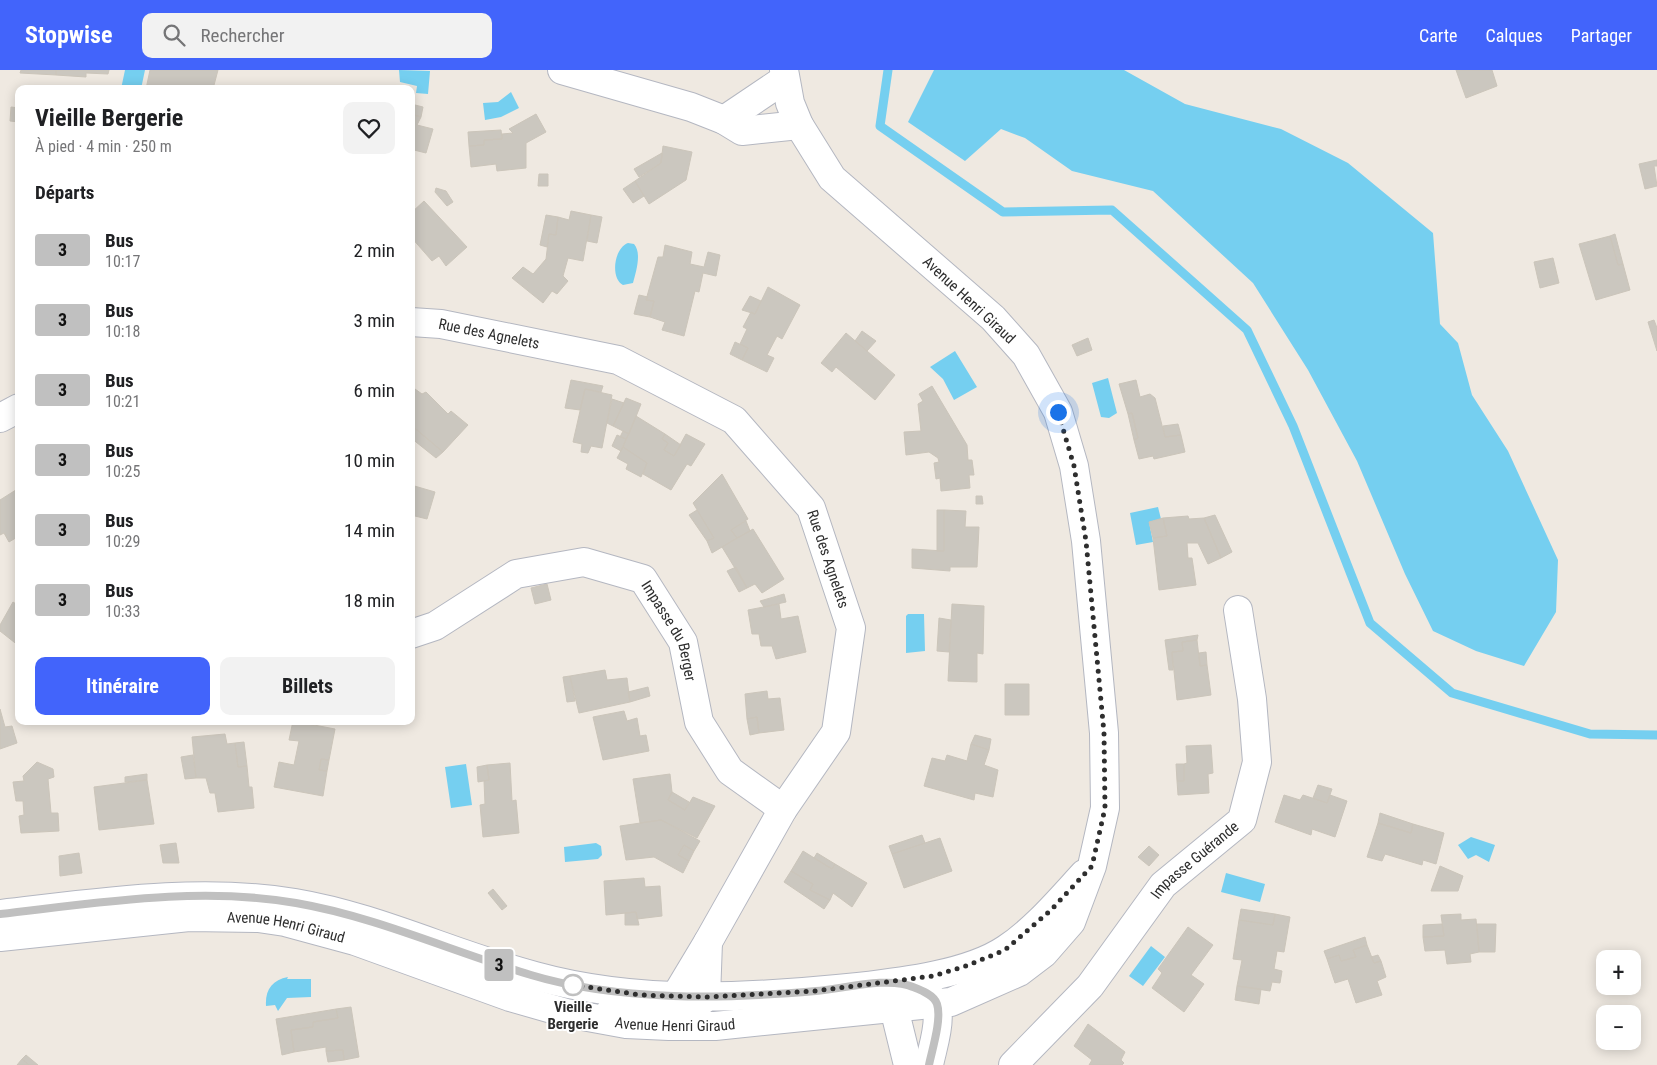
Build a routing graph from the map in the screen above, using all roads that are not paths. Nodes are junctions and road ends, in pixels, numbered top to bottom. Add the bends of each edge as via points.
1 (562, 70) edge
2 (784, 75) edge
3 (724, 120) junction
4 (799, 124) junction
5 (415, 322) edge
6 (15, 410) edge
7 (0, 418) edge
8 (1238, 610) dead end
9 (415, 633) edge
10 (783, 809) junction
11 (1092, 866) junction
12 (0, 914) edge
13 (0, 937) edge
14 (907, 988) junction
15 (689, 1001) junction
16 (937, 1003) junction
17 (587, 1017) junction
18 (714, 1026) junction
19 (908, 1065) edge
20 (929, 1065) edge
21 (1013, 1065) edge

1 - 3 street via 691,107
2 - 3 street
2 - 4 street, Avenue Henri Giraud
3 - 4 street via 742,131
4 - 11 street, Avenue Henri Giraud via 832,178 992,318 1026,355 1058,412 1074,466 1086,541 1104,733 1105,808
5 - 10 street, Rue des Agnelets via 441,324 618,360 734,420 811,508 852,628 836,732
6 - 7 street
8 - 21 street, Impasse Guérande via 1252,699 1257,762 1242,820 1163,885 1090,986
9 - 10 street, Impasse du Berger via 435,626 516,574 584,562 643,579 683,642 699,722 730,771
10 - 15 street, Rue des Agnelets via 708,942
11 - 14 street, Avenue Henri Giraud via 1051,910 1005,950
11 - 16 street, Avenue Henri Giraud via 1071,922 1044,953 1019,972 951,1002
12 - 15 street, Avenue Henri Giraud via 190,896 246,896 298,903 369,920 533,976 576,986
13 - 17 street, Avenue Henri Giraud via 189,917 258,918 355,941 510,997
14 - 15 street, Avenue Henri Giraud
14 - 16 street, Avenue Henri Giraud
14 - 18 street, Avenue Henri Giraud
14 - 19 street
15 - 17 street via 683,1012 614,1011
15 - 18 street
16 - 20 street via 938,1017
17 - 18 street, Avenue Henri Giraud via 626,1024

